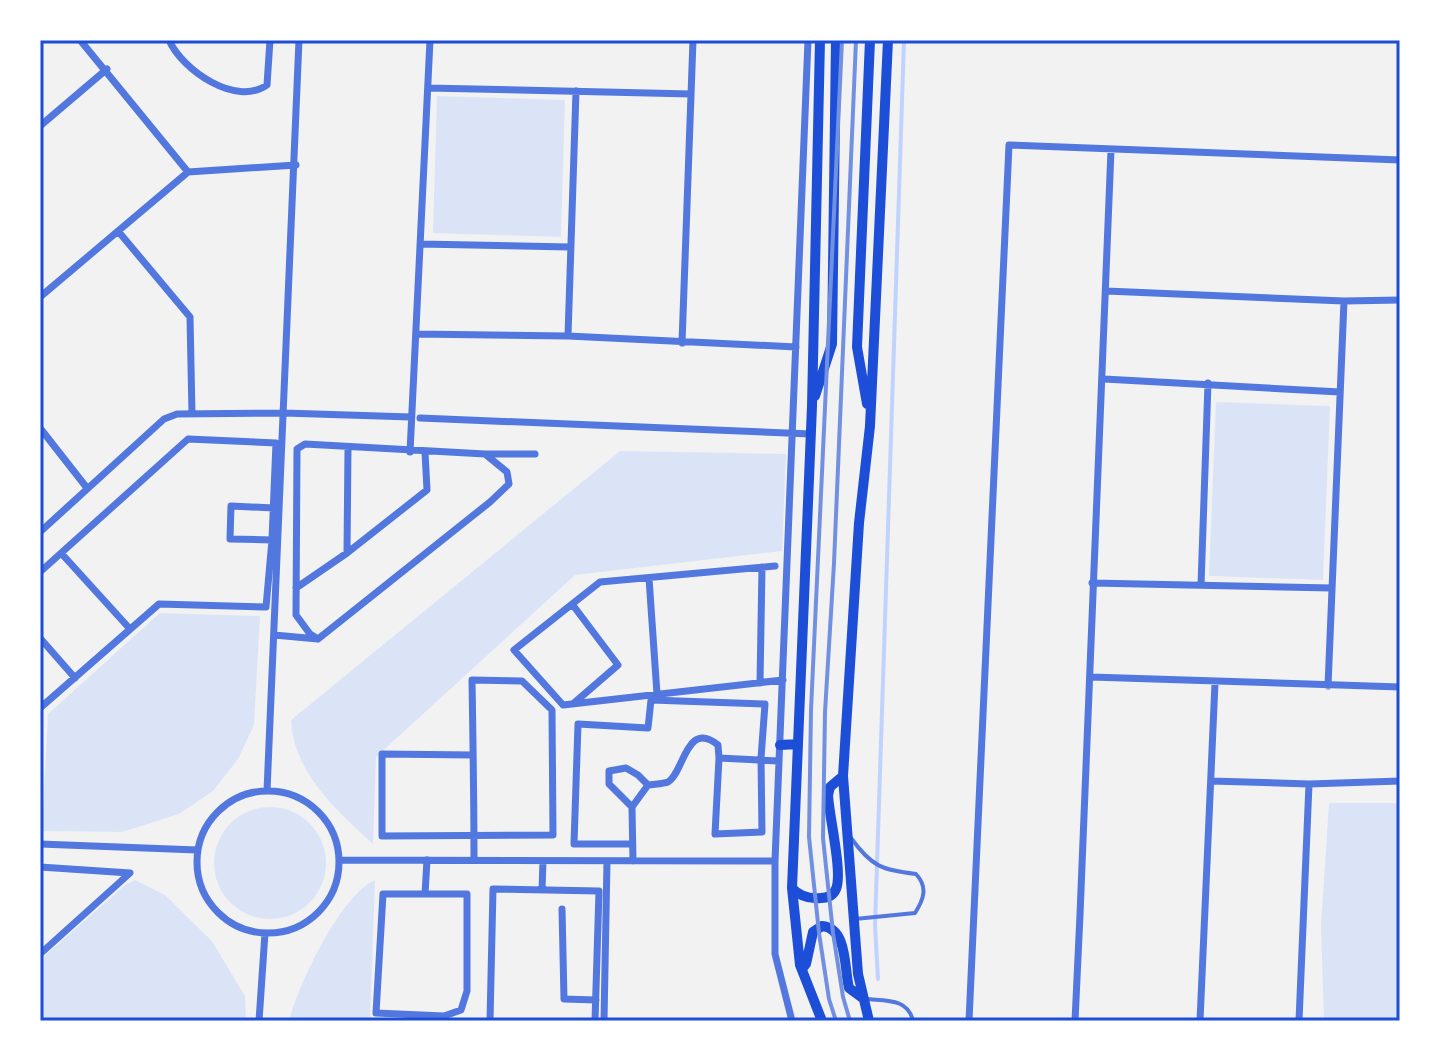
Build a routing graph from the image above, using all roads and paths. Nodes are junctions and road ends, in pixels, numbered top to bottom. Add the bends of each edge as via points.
1 (80, 40) edge
2 (169, 40) edge
3 (270, 40) edge
4 (299, 40) edge
5 (430, 40) edge
6 (693, 40) edge
7 (808, 40) edge
8 (820, 40) edge
9 (836, 40) edge
10 (870, 40) edge
11 (888, 40) edge
12 (107, 69) junction
13 (428, 88) junction
14 (576, 91) junction
15 (691, 94) junction
16 (40, 126) edge
17 (1111, 150) junction
18 (1400, 160) edge
19 (296, 165) junction
20 (188, 172) junction
21 (118, 231) junction
22 (420, 244) junction
23 (570, 247) junction
24 (1106, 291) junction
25 (40, 297) edge
26 (1400, 300) edge
27 (1344, 301) junction
28 (416, 334) junction
29 (568, 336) junction
30 (682, 343) junction
31 (796, 347) junction
32 (1104, 379) junction
33 (1208, 383) junction
34 (1340, 392) junction
35 (812, 406) junction
36 (284, 413) junction
37 (192, 414) junction
38 (411, 417) junction
39 (420, 418) joint
40 (870, 426) junction
41 (40, 428) edge
42 (793, 432) junction
43 (811, 434) junction
44 (348, 448) junction
45 (410, 452) junction
46 (425, 452) junction
47 (485, 454) junction
48 (535, 454) dead end
49 (87, 488) junction
50 (274, 508) junction
51 (276, 524) junction
52 (40, 532) edge
53 (272, 540) junction
54 (61, 553) junction
55 (347, 553) junction
56 (788, 564) junction
57 (775, 566) joint
58 (762, 567) junction
59 (40, 571) edge
60 (649, 578) junction
61 (1092, 583) junction
62 (1201, 585) junction
63 (296, 588) junction
64 (1332, 588) junction
65 (572, 604) junction
66 (130, 629) junction
67 (274, 635) junction
68 (40, 638) edge
69 (318, 639) junction
70 (49, 648) junction
71 (40, 655) edge
72 (1091, 677) junction
73 (75, 678) junction
74 (783, 680) junction
75 (760, 683) junction
76 (1215, 683) junction
77 (1328, 686) junction
78 (1400, 687) edge
79 (657, 694) junction
80 (573, 704) junction
81 (40, 708) edge
82 (798, 744) junction
83 (780, 745) junction
84 (473, 755) junction
85 (719, 758) junction
86 (761, 758) junction
87 (779, 761) junction
88 (843, 776) junction
89 (1211, 781) junction
90 (1400, 781) edge
91 (1309, 784) junction
92 (648, 785) junction
93 (267, 791) junction
94 (632, 807) junction
95 (847, 833) junction
96 (474, 834) junction
97 (40, 844) edge
98 (632, 844) junction
99 (197, 850) junction
100 (339, 860) junction
101 (427, 860) junction
102 (474, 860) junction
103 (543, 861) junction
104 (607, 861) junction
105 (633, 861) junction
106 (775, 861) junction
107 (40, 867) edge
108 (792, 888) junction
109 (542, 890) junction
110 (425, 894) junction
111 (562, 909) dead end
112 (854, 919) junction
113 (265, 933) junction
114 (40, 954) edge
115 (802, 969) junction
116 (864, 999) junction
117 (596, 1000) junction
118 (376, 1017) edge
119 (444, 1019) edge
120 (259, 1021) edge
121 (490, 1021) edge
122 (595, 1021) edge
123 (604, 1021) edge
124 (792, 1021) edge
125 (822, 1021) edge
126 (869, 1021) edge
127 (913, 1021) edge
128 (969, 1021) edge
129 (1075, 1021) edge
130 (1200, 1021) edge
131 (1299, 1021) edge

1 - 12 street
2 - 3 street via 185,65 204,80 252,91 267,85
4 - 19 street
5 - 13 street
6 - 15 street
7 - 31 street
8 - 35 main road
9 - 35 main road via 832,344
10 - 40 main road via 857,347
11 - 40 main road
12 - 16 street
12 - 20 street
13 - 14 street
13 - 22 street
14 - 15 street
14 - 23 street
15 - 30 street
17 - 18 street
17 - 24 street
17 - 128 street via 1009,145
19 - 20 street
19 - 36 street
20 - 21 street
21 - 25 street
21 - 37 street via 190,317
22 - 23 street
22 - 28 street
23 - 29 street
24 - 27 street
24 - 32 street
26 - 27 street
27 - 34 street
28 - 29 street
28 - 38 street
29 - 30 street
30 - 31 street
31 - 42 street
32 - 33 street
32 - 61 street
33 - 34 street
33 - 62 street
34 - 64 street
35 - 43 main road
36 - 37 street
36 - 38 street
36 - 51 street
37 - 49 street via 164,419
38 - 39 lane
38 - 45 street
39 - 42 street
40 - 88 main road
41 - 49 street
42 - 43 street
42 - 56 street
43 - 82 main road
44 - 45 street
44 - 55 street
44 - 63 street via 305,444 297,449
45 - 46 street
46 - 47 street
46 - 55 street via 427,490
47 - 48 street
47 - 69 street via 507,472 509,484
49 - 52 street
50 - 51 street
50 - 53 street via 231,506 230,539
50 - 54 street via 276,443 188,439
51 - 53 street
51 - 67 street
53 - 66 street via 266,607 159,604
54 - 59 street
54 - 66 street
55 - 63 street
56 - 57 lane
56 - 74 street
57 - 58 street
58 - 60 street
58 - 75 street
60 - 65 street via 600,582
60 - 79 street
61 - 62 street
61 - 72 street
62 - 64 street
63 - 69 street via 296,615
64 - 77 street
65 - 80 street via 618,665
65 - 80 street via 514,650 563,705
66 - 73 street
67 - 69 street
67 - 93 street
68 - 70 street
70 - 71 street
70 - 73 street
72 - 76 street
72 - 129 street
73 - 81 street
74 - 75 street
74 - 83 street
75 - 79 street
76 - 77 street
76 - 89 street
77 - 78 street
79 - 80 street
82 - 83 main road
82 - 108 main road
83 - 87 street
84 - 96 street
84 - 96 street via 382,754 382,836
84 - 96 street via 472,680 522,681 552,710 553,835
85 - 86 street
85 - 86 street via 715,834 762,832
85 - 92 street via 718,745 698,740 667,782
86 - 87 street
86 - 98 street via 765,704 651,700 648,728 578,724 574,844
87 - 106 street
88 - 95 main road
88 - 108 main road via 828,795 838,877 835,893 815,899
89 - 91 street
89 - 130 street
90 - 91 street
91 - 131 street
92 - 94 street
92 - 94 street via 626,768 609,771 609,784
93 - 99 street via 231,801 208,822
93 - 100 street via 282,792 316,810 335,838
94 - 98 street
95 - 112 main road
95 - 112 lane via 877,866 916,874 924,894 915,913
96 - 102 street
97 - 99 street
98 - 105 street
99 - 113 street via 199,881 214,909 234,925
100 - 101 street
100 - 113 street via 337,881 322,909 301,925
101 - 102 street
101 - 110 street
102 - 103 street
103 - 104 street
103 - 109 street
104 - 105 street
104 - 123 street
105 - 106 street
106 - 124 street via 775,954
107 - 114 street via 130,873
108 - 115 main road
109 - 117 street via 599,891
109 - 121 street via 493,889
110 - 118 street via 383,894
110 - 119 street via 467,894 467,991 461,1010
111 - 117 street via 564,999
112 - 116 main road
113 - 120 street
115 - 116 main road via 813,932 822,926 833,928 849,988
115 - 125 main road
116 - 126 main road
116 - 127 lane via 902,1003
117 - 122 street
118 - 119 street

